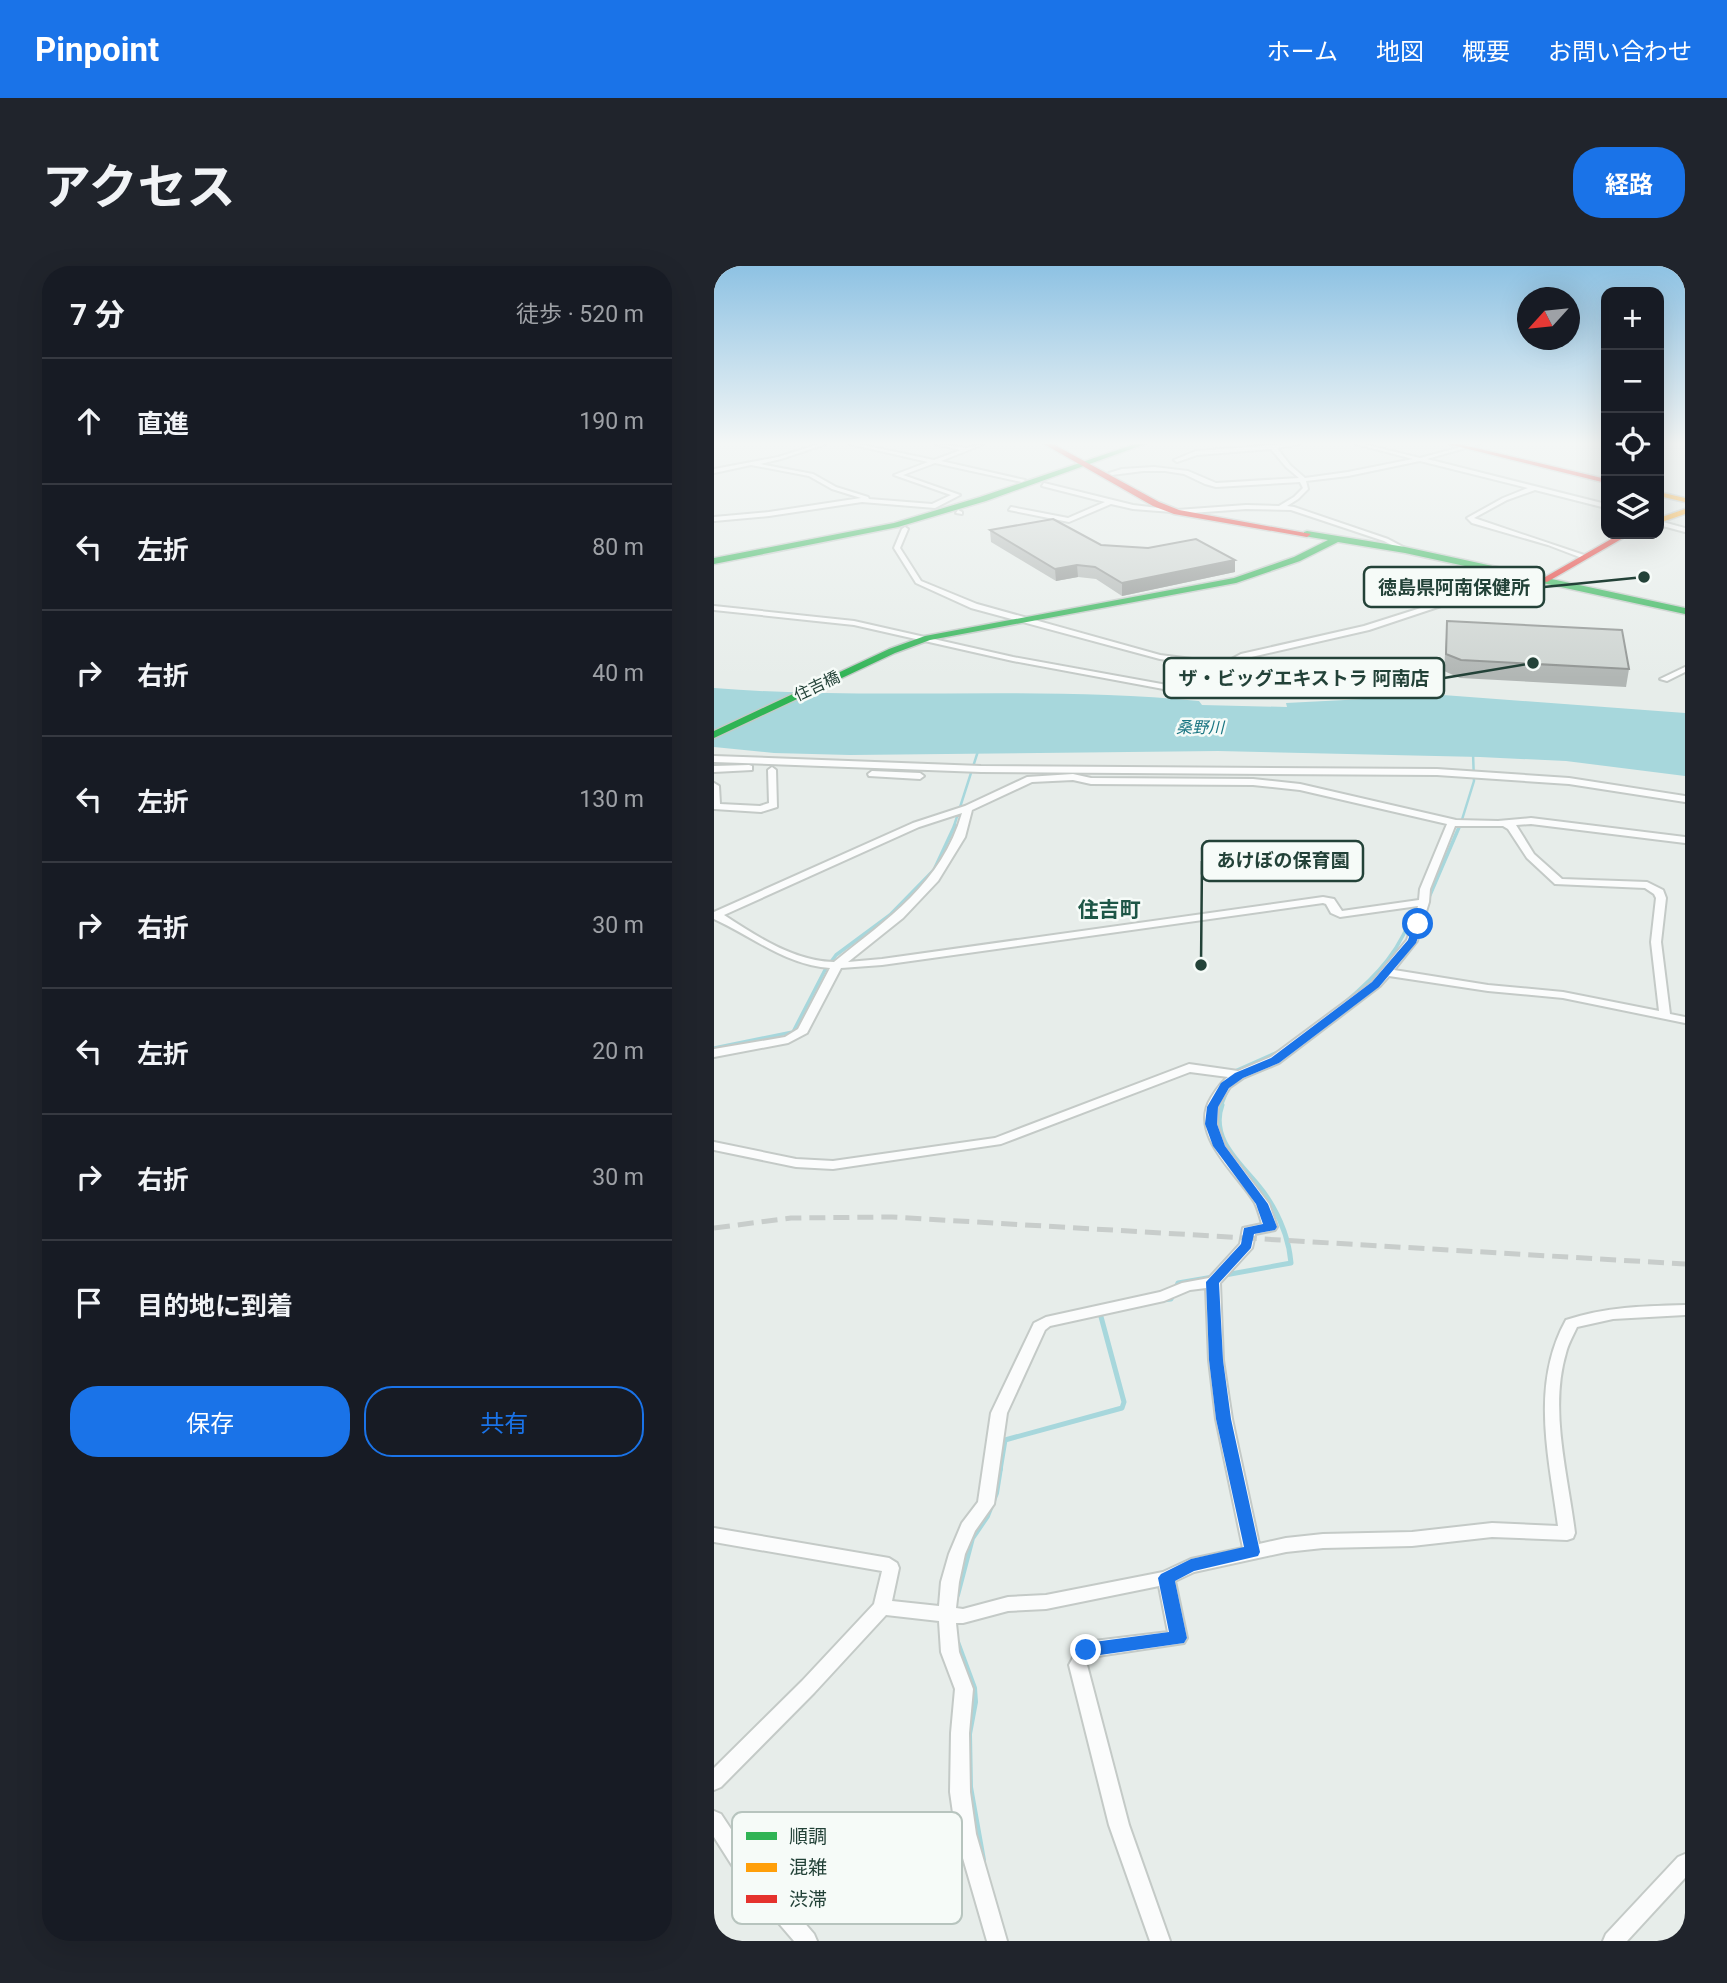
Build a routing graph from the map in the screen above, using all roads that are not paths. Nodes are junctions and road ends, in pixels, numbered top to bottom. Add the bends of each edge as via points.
1 (884, 522) edge
2 (905, 522) edge
3 (1240, 522) edge
4 (1334, 522) edge
5 (1477, 522) edge
6 (1664, 524) edge
7 (905, 529) dead end
8 (1685, 530) edge
9 (1337, 539) junction
10 (1616, 539) edge
11 (1405, 550) junction
12 (1583, 556) junction
13 (714, 559) edge
14 (1539, 579) junction
15 (714, 608) edge
16 (1685, 611) edge
17 (1024, 618) junction
18 (925, 639) junction
19 (1226, 666) junction
20 (1685, 669) edge
21 (1664, 679) dead end
22 (714, 735) edge
23 (714, 759) edge
24 (714, 769) edge
25 (772, 770) junction
26 (1107, 770) junction
27 (958, 772) junction
28 (981, 773) junction
29 (1038, 778) junction
30 (1202, 781) junction
31 (714, 786) edge
32 (1685, 799) edge
33 (715, 806) edge
34 (962, 810) junction
35 (1458, 823) junction
36 (1506, 824) junction
37 (1685, 840) edge
38 (1424, 902) junction
39 (715, 916) edge
40 (836, 965) junction
41 (1387, 972) junction
42 (1665, 1016) junction
43 (1685, 1020) edge
44 (714, 1053) edge
45 (1239, 1075) junction
46 (714, 1146) edge
47 (1213, 1282) junction
48 (1685, 1310) edge
49 (714, 1535) edge
50 (1252, 1552) junction
51 (1166, 1578) junction
52 (882, 1606) junction
53 (947, 1614) junction
54 (714, 1781) edge
55 (714, 1820) edge
56 (732, 1848) edge
57 (1682, 1873) edge
58 (792, 1924) edge
59 (807, 1941) edge
60 (997, 1941) edge
61 (1160, 1941) edge
62 (1614, 1941) edge

1 - 13 main road
2 - 13 main road
3 - 9 main road
4 - 11 street
5 - 12 street
6 - 8 street
7 - 17 street via 897,548 918,582 974,606
9 - 11 main road
9 - 17 main road, 住吉橋 via 1236,580
10 - 12 main road
11 - 14 main road
12 - 14 main road
14 - 16 main road
14 - 19 street via 1487,598 1447,602 1366,628 1244,656
15 - 18 street via 854,623
17 - 18 main road, 住吉橋
17 - 19 street via 1160,657
18 - 19 street via 1182,691
18 - 22 main road, 住吉橋
20 - 21 street
23 - 27 street
24 - 25 street
25 - 27 street
25 - 33 street via 774,804 761,809
26 - 28 street
26 - 30 street
26 - 32 street via 1478,774 1569,781
27 - 28 street
28 - 29 street
29 - 30 street
29 - 34 street
30 - 35 street via 1300,787
31 - 33 street
34 - 39 street via 916,825
34 - 40 street via 960,837 918,899
35 - 36 street
35 - 38 street via 1425,889
36 - 37 street via 1531,821
36 - 42 street via 1530,856 1559,882 1647,885 1659,892 1656,942
38 - 40 street via 1340,914 1330,901 1323,900
38 - 41 street via 1412,941
39 - 40 street via 810,962
40 - 44 street via 797,1036
41 - 42 street via 1563,995
41 - 45 street via 1275,1060
42 - 43 street
45 - 46 street via 1189,1068 997,1142 833,1165 796,1163
45 - 47 street via 1225,1086 1212,1107 1211,1124 1219,1146 1262,1204 1270,1227 1248,1231 1247,1245
47 - 50 street via 1224,1419
47 - 53 street via 1063,1317 1040,1327 999,1413 986,1504 968,1528 957,1554
48 - 50 street via 1629,1312 1571,1324 1558,1354 1553,1387 1567,1533 1492,1530 1412,1539 1322,1541
49 - 52 street via 883,1563 891,1568
50 - 51 street via 1191,1566
51 - 53 street via 1046,1602 1007,1604 963,1616
51 - 61 street via 1178,1638 1086,1650 1078,1665 1119,1825
52 - 53 street
52 - 54 street
53 - 60 street via 950,1653 964,1689 960,1792 966,1834
55 - 56 street
57 - 62 street
58 - 59 street

